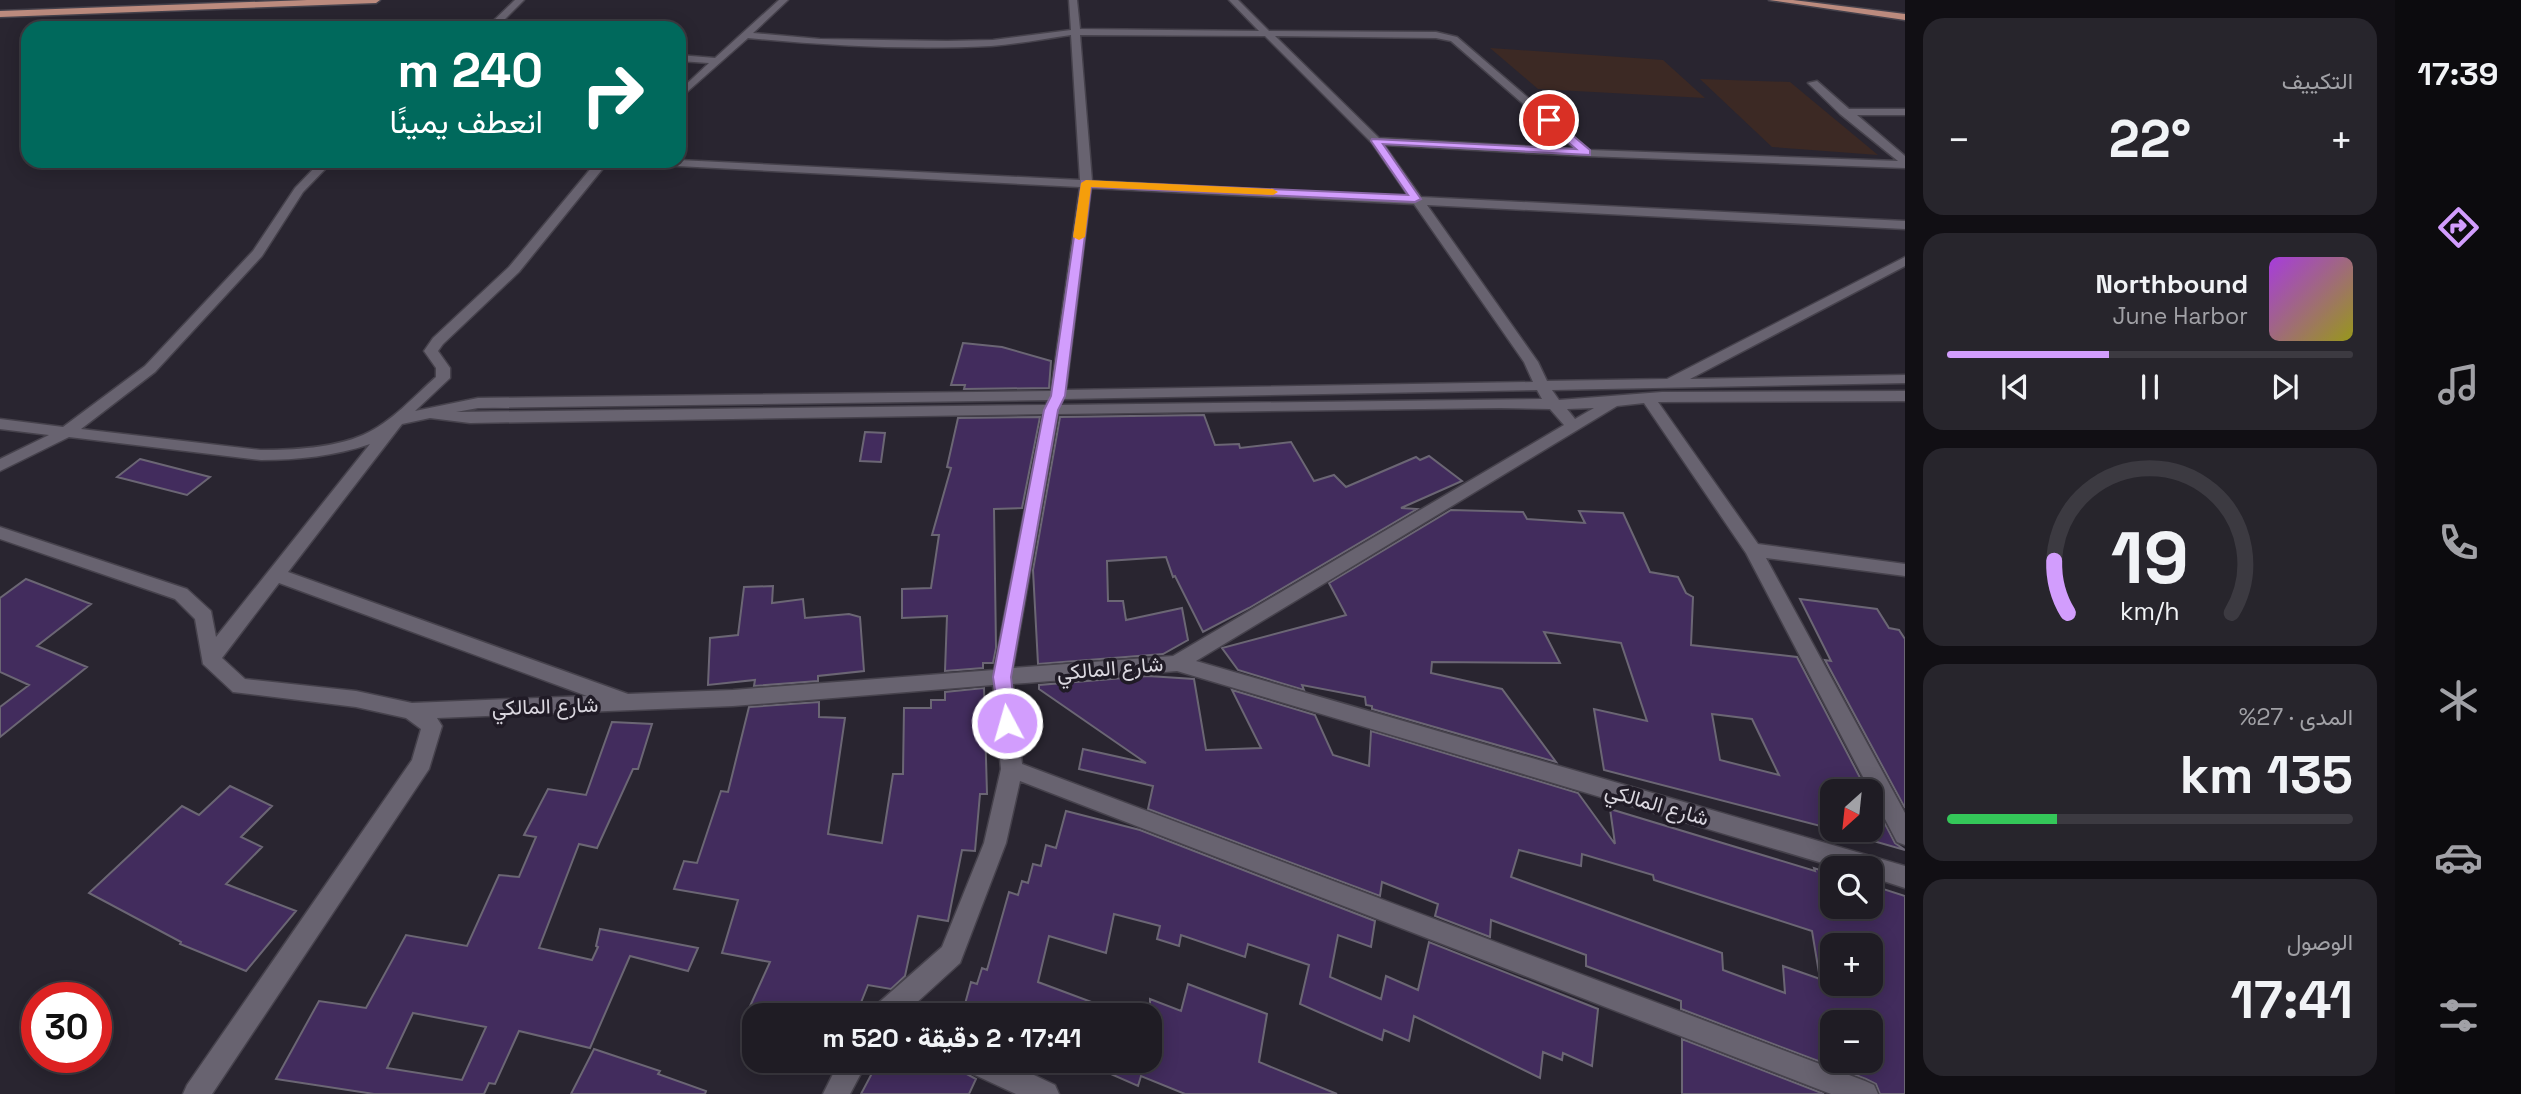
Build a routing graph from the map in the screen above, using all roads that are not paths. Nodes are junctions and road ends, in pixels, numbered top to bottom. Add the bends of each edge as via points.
1 (376, 0) edge
2 (520, 0) edge
3 (784, 0) edge
4 (1073, 0) edge
5 (1233, 0) edge
6 (1773, 0) edge
7 (1803, 0) edge
8 (275, 2) edge
9 (0, 14) edge
10 (1905, 15) edge
11 (498, 21) edge
12 (1075, 32) junction
13 (1268, 34) junction
14 (746, 35) junction
15 (686, 59) edge
16 (718, 61) junction
17 (1813, 83) dead end
18 (686, 90) edge
19 (1905, 111) edge
20 (1844, 112) junction
21 (1376, 141) junction
22 (1586, 153) junction
23 (1905, 163) edge
24 (686, 164) edge
25 (320, 168) edge
26 (598, 168) edge
27 (1086, 183) junction
28 (1415, 199) junction
29 (1905, 225) edge
30 (1905, 261) edge
31 (1905, 379) edge
32 (1600, 384) junction
33 (1670, 384) junction
34 (1544, 387) junction
35 (1905, 396) edge
36 (1648, 398) junction
37 (1615, 402) junction
38 (1055, 403) junction
39 (1554, 405) junction
40 (397, 420) junction
41 (0, 424) edge
42 (1574, 427) junction
43 (65, 433) junction
44 (0, 466) edge
45 (0, 533) edge
46 (1753, 550) junction
47 (1905, 570) edge
48 (276, 575) junction
49 (209, 659) junction
50 (1177, 663) junction
51 (1002, 677) junction
52 (629, 703) junction
53 (412, 711) junction
54 (1012, 769) junction
55 (1905, 835) edge
56 (1905, 877) edge
57 (897, 1003) edge
58 (848, 1073) edge
59 (1000, 1073) edge
60 (196, 1094) edge
61 (836, 1094) edge
62 (1046, 1094) edge
63 (1865, 1094) edge

1 - 8 main road
2 - 11 street
3 - 14 street
4 - 12 street
5 - 13 street
6 - 10 main road
7 - 10 main road
8 - 9 main road
12 - 13 street
12 - 14 street via 947,44 820,42
12 - 27 street
13 - 21 street
13 - 22 street via 1436,35 1454,39
14 - 16 street
15 - 16 street
16 - 18 street
17 - 20 street
19 - 20 street
20 - 23 street
21 - 22 street
21 - 28 street
22 - 23 street
24 - 27 street
25 - 43 street via 299,190 258,253 150,369
26 - 40 street via 540,243 438,340 431,351 443,368 443,378
27 - 28 street
27 - 38 street
28 - 29 street
28 - 34 street
30 - 33 street
31 - 33 street
32 - 33 street
32 - 34 street
32 - 37 street
34 - 38 street
34 - 39 street
35 - 36 street
36 - 37 street
36 - 46 street
37 - 39 street
37 - 42 street
38 - 39 street
38 - 40 street via 470,418 429,415
38 - 51 street
39 - 42 street
40 - 43 street via 371,438 287,455
40 - 48 street
41 - 43 street
42 - 50 street
43 - 44 street
45 - 49 street via 181,594 204,616
46 - 47 street
46 - 55 street
48 - 49 street
48 - 52 street
49 - 53 street, شارع المالكي via 240,687 356,699
50 - 51 street, شارع المالكي
50 - 56 street, شارع المالكي
51 - 52 street, شارع المالكي
51 - 54 street
52 - 53 street, شارع المالكي
53 - 60 street via 432,726 422,763
54 - 57 street via 995,843 951,955
54 - 63 street
58 - 61 street
59 - 62 street

